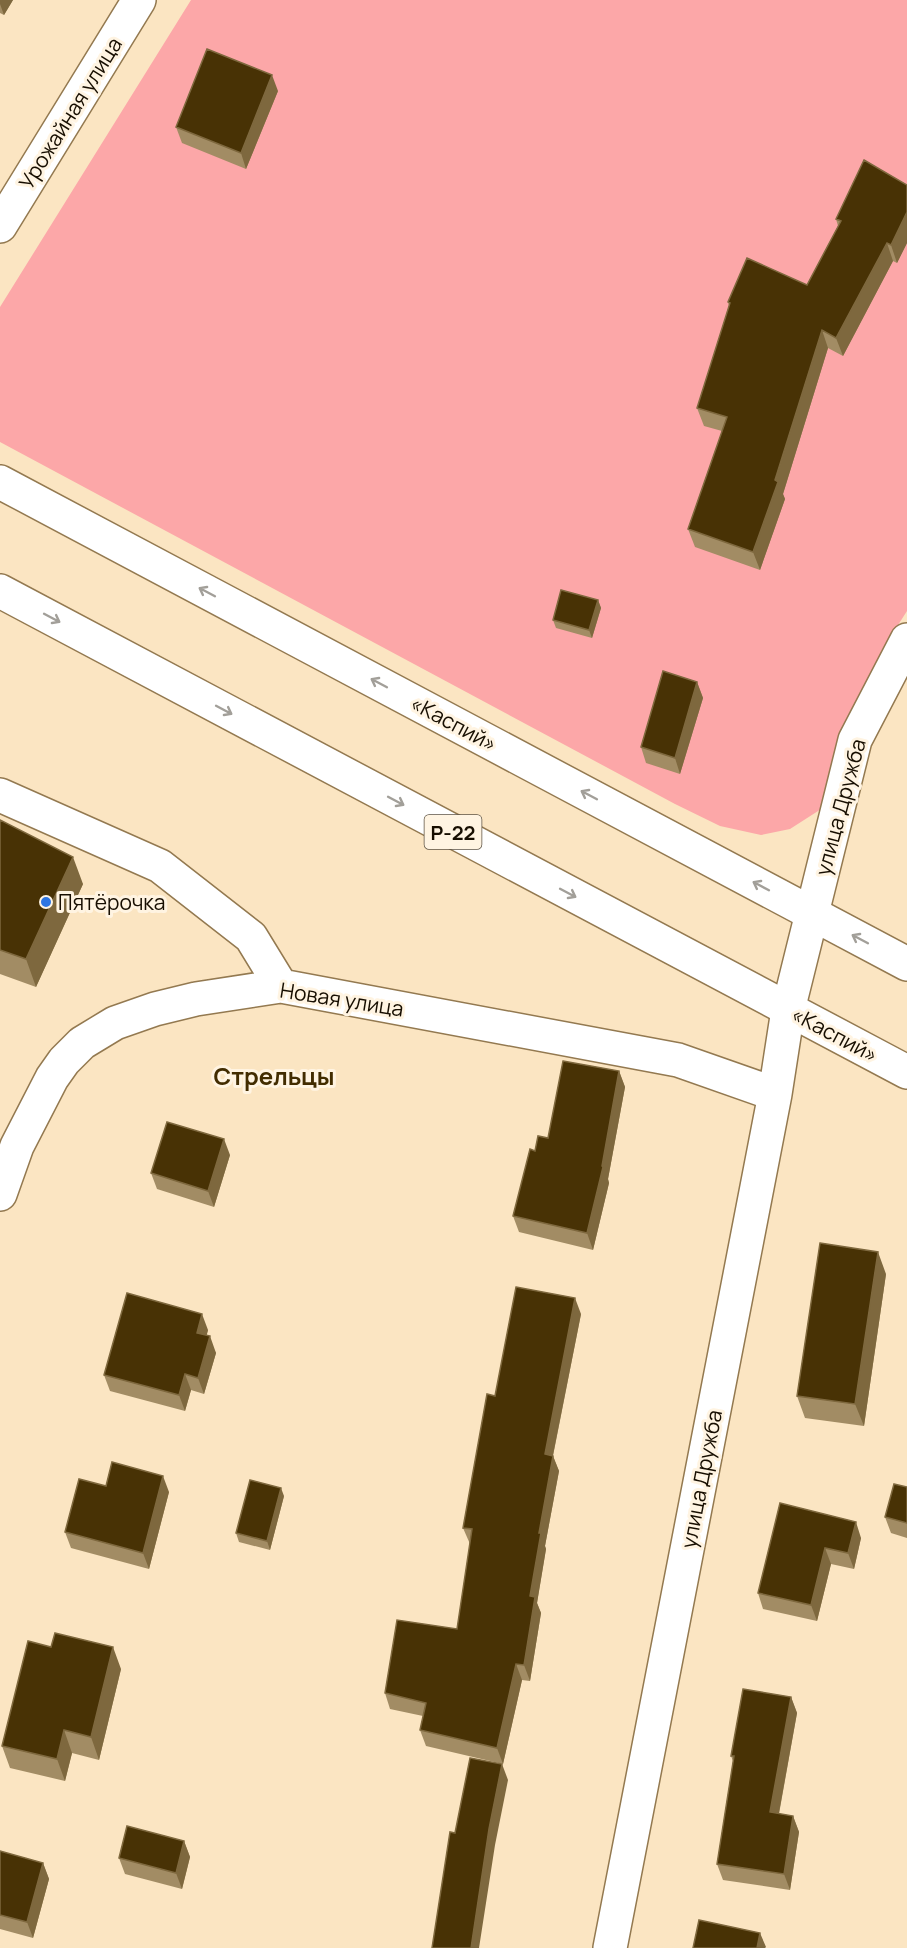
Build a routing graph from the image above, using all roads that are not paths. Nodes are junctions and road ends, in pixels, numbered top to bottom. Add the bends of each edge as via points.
1 (139, 0) edge
2 (0, 226) edge
3 (0, 482) edge
4 (0, 591) edge
5 (907, 640) edge
6 (0, 795) edge
7 (812, 914) junction
8 (907, 964) edge
9 (281, 986) junction
10 (788, 1010) junction
11 (907, 1072) edge
12 (776, 1094) junction
13 (0, 1194) edge
14 (610, 1948) edge

1 - 2 street, Урожайная улица
7 -> 3 street, «Каспий»
4 -> 10 street, «Каспий» / Р-22
5 - 7 street, улица Дружба via 855,740
6 - 9 street via 160,866 251,937
8 -> 7 street, «Каспий»
7 - 10 street, улица Дружба
9 - 12 street, Новая улица via 678,1060
9 - 13 street, Новая улица via 155,1009 115,1023 82,1043 52,1078 17,1146
10 - 11 street, «Каспий» / Р-22
10 - 12 street, улица Дружба
12 - 14 street, улица Дружба

